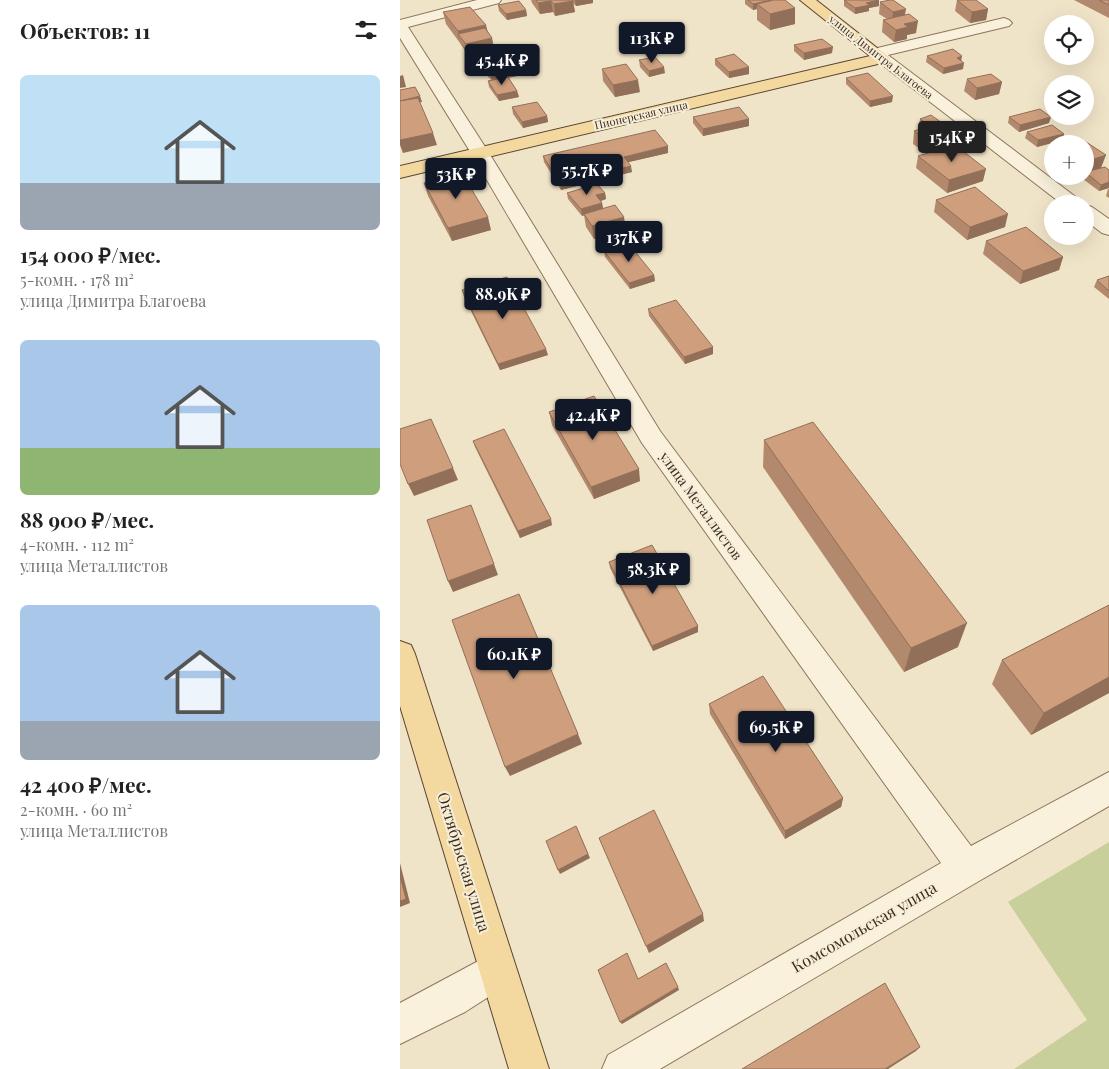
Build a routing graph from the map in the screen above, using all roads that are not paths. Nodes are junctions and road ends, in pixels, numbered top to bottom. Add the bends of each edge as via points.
1 (494, 0) edge
2 (807, 0) edge
3 (1004, 23) dead end
4 (400, 25) edge
5 (879, 56) junction
6 (480, 153) junction
7 (400, 172) edge
8 (1063, 195) edge
9 (1094, 218) edge
10 (1109, 229) edge
11 (400, 654) edge
12 (1109, 788) edge
13 (966, 868) junction
14 (497, 970) junction
15 (400, 1024) edge
16 (529, 1069) edge
17 (622, 1069) edge

1 - 4 street
2 - 5 main road, улица Димитра Благоева
3 - 5 street
4 - 6 street, улица Металлистов
5 - 6 main road, Пионерская улица
5 - 8 street, улица Димитра Благоева
6 - 7 main road, Пионерская улица
6 - 13 street, улица Металлистов via 651,437
9 - 10 street
11 - 14 main road, Октябрьская улица
12 - 13 street, Комсомольская улица
13 - 17 street, Комсомольская улица
14 - 15 street
14 - 16 main road, Октябрьская улица

